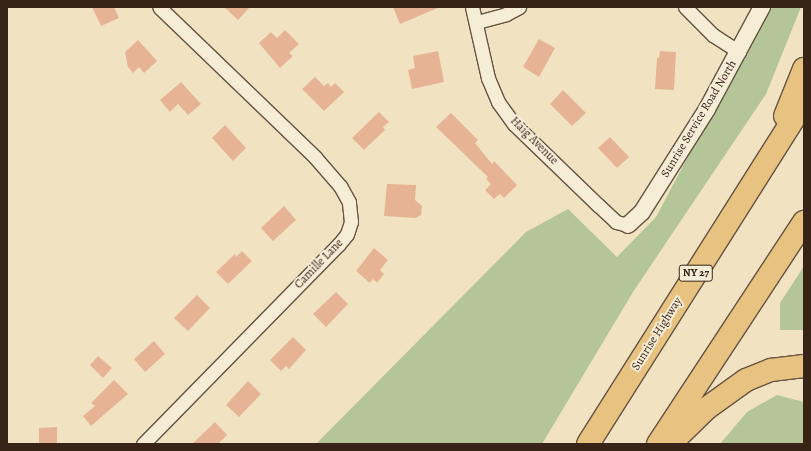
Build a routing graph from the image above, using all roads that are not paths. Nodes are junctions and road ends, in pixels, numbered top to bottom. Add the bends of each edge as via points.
1 (159, 7) edge
2 (472, 7) edge
3 (519, 7) edge
4 (684, 7) edge
5 (762, 7) edge
6 (477, 22) junction
7 (739, 52) junction
8 (804, 69) edge
9 (804, 102) edge
10 (769, 157) junction
11 (804, 222) edge
12 (628, 225) joint
13 (804, 366) edge
14 (143, 444) edge
15 (588, 444) edge
16 (658, 444) edge
17 (671, 444) edge

1 - 14 street, Camille Lane via 315,157 346,197 351,222 347,234 339,244
2 - 6 street, Haig Avenue
3 - 6 street via 506,14
4 - 7 street via 713,35
5 - 7 street, Sunrise Service Road North
6 - 12 street, Haig Avenue via 488,78 498,102 514,124 616,222
7 - 12 street, Sunrise Service Road North via 649,201 636,220
8 - 10 highway
9 - 10 highway, Sunrise Highway / NY 27
10 - 15 highway, Sunrise Highway / NY 27
11 - 16 highway
13 - 17 highway via 771,370 746,380 707,408

